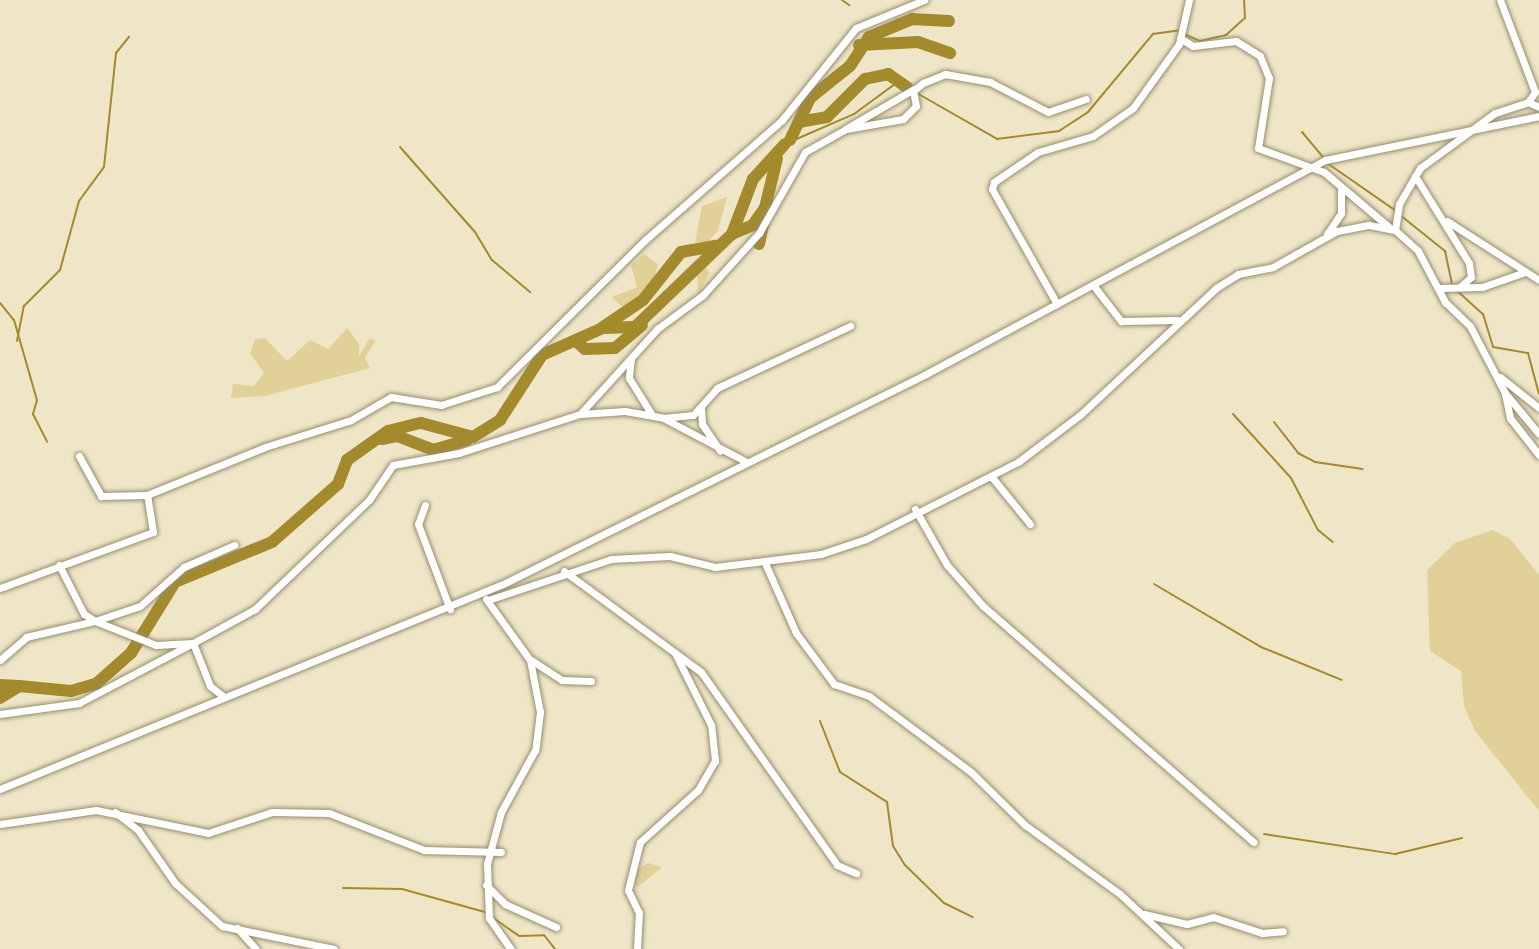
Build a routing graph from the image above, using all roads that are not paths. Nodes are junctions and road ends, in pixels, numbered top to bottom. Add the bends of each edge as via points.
1 (923, 0) edge
2 (1189, 0) edge
3 (1500, 0) edge
4 (1180, 38) junction
5 (914, 89) junction
6 (1086, 99) dead end
7 (1528, 102) junction
8 (1539, 107) edge
9 (1539, 116) edge
10 (846, 129) junction
11 (1474, 130) junction
12 (1308, 169) junction
13 (1415, 176) junction
14 (1340, 186) junction
15 (1447, 220) junction
16 (1393, 229) junction
17 (1325, 238) junction
18 (1527, 273) junction
19 (1539, 278) edge
20 (1093, 285) junction
21 (1460, 287) junction
22 (1438, 288) junction
23 (1057, 304) junction
24 (1177, 320) junction
25 (849, 326) dead end
26 (632, 357) junction
27 (1494, 371) junction
28 (1505, 393) junction
29 (701, 408) junction
30 (1539, 408) edge
31 (580, 414) junction
32 (653, 416) junction
33 (663, 418) junction
34 (1538, 432) edge
35 (1539, 455) edge
36 (79, 456) dead end
37 (725, 456) junction
38 (745, 461) junction
39 (991, 476) junction
40 (147, 495) junction
41 (425, 505) dead end
42 (915, 509) junction
43 (1030, 524) dead end
44 (234, 545) dead end
45 (765, 563) junction
46 (59, 565) junction
47 (564, 570) junction
48 (0, 588) edge
49 (480, 594) junction
50 (488, 600) junction
51 (450, 609) junction
52 (95, 621) junction
53 (192, 643) junction
54 (673, 649) junction
55 (0, 660) edge
56 (530, 660) junction
57 (591, 681) dead end
58 (224, 698) junction
59 (0, 714) edge
60 (0, 789) edge
61 (115, 812) junction
62 (0, 824) edge
63 (1254, 842) dead end
64 (500, 852) dead end
65 (489, 854) junction
66 (856, 873) dead end
67 (486, 884) junction
68 (1143, 914) junction
69 (233, 927) junction
70 (556, 927) dead end
71 (1283, 931) dead end
72 (256, 949) edge
73 (334, 949) edge
74 (511, 949) edge
75 (637, 949) edge
76 (1179, 949) edge

1 - 40 street via 856,28 782,120 645,240 497,387 441,405 391,397 351,420 309,430
2 - 4 street
3 - 7 street via 1535,92
4 - 12 street via 1193,46 1237,41 1260,55 1269,78 1258,148
4 - 23 street via 1133,108 1093,136 1038,152 994,182 992,189
5 - 6 street via 945,74 1009,89 1036,111 1057,111
5 - 10 street
5 - 10 street via 916,106 903,119
7 - 8 street
7 - 11 street via 1494,113
9 - 11 street
10 - 26 street via 805,152 759,233 703,295
11 - 12 street
11 - 13 street
12 - 14 street
12 - 20 street
13 - 15 street
13 - 16 street via 1398,204
14 - 16 street
14 - 17 street via 1340,213
15 - 18 street
15 - 21 street via 1469,263 1471,277
16 - 17 street via 1369,225
16 - 22 street via 1418,251
17 - 24 street via 1273,267 1238,274
18 - 19 street
18 - 21 street
20 - 23 street
20 - 24 street via 1121,321
21 - 22 street
22 - 27 street via 1470,326
23 - 38 street
24 - 39 street via 1080,415
25 - 29 street via 717,388
26 - 31 street
26 - 32 street via 629,378
27 - 28 street
27 - 30 street
28 - 34 street
28 - 35 street via 1510,418
29 - 33 street via 683,418
29 - 37 street via 706,432
31 - 32 street
31 - 53 street via 459,453 393,465 369,500 254,610
32 - 33 street
33 - 37 street
36 - 40 street via 107,500
37 - 38 street
38 - 49 street
39 - 42 street
39 - 43 street
40 - 46 street via 153,532
41 - 51 street via 418,524
42 - 45 street via 844,547
42 - 63 street via 953,574 983,606
44 - 52 street via 184,568 140,606
45 - 47 street via 715,567 652,555
45 - 68 street via 776,598 834,684 880,703
46 - 48 street
46 - 52 street via 84,614
47 - 50 street
47 - 54 street
49 - 50 street
49 - 51 street
50 - 56 street
51 - 58 street
52 - 53 street via 156,645
52 - 55 street via 26,637
53 - 58 street via 210,686
53 - 59 street via 79,703
54 - 66 street via 707,679 837,864
54 - 75 street via 711,725 715,761 698,790 640,842 628,890 639,913
56 - 57 street via 562,680
56 - 65 street via 540,712 535,750 501,812
58 - 60 street
61 - 62 street
61 - 65 street via 208,833 272,812 329,813 424,850
61 - 69 street via 138,830 175,883 216,922
64 - 65 street
65 - 67 street
67 - 70 street via 505,904
67 - 74 street via 488,918
68 - 71 street via 1186,924 1213,918 1262,933
68 - 76 street
69 - 72 street
69 - 73 street

